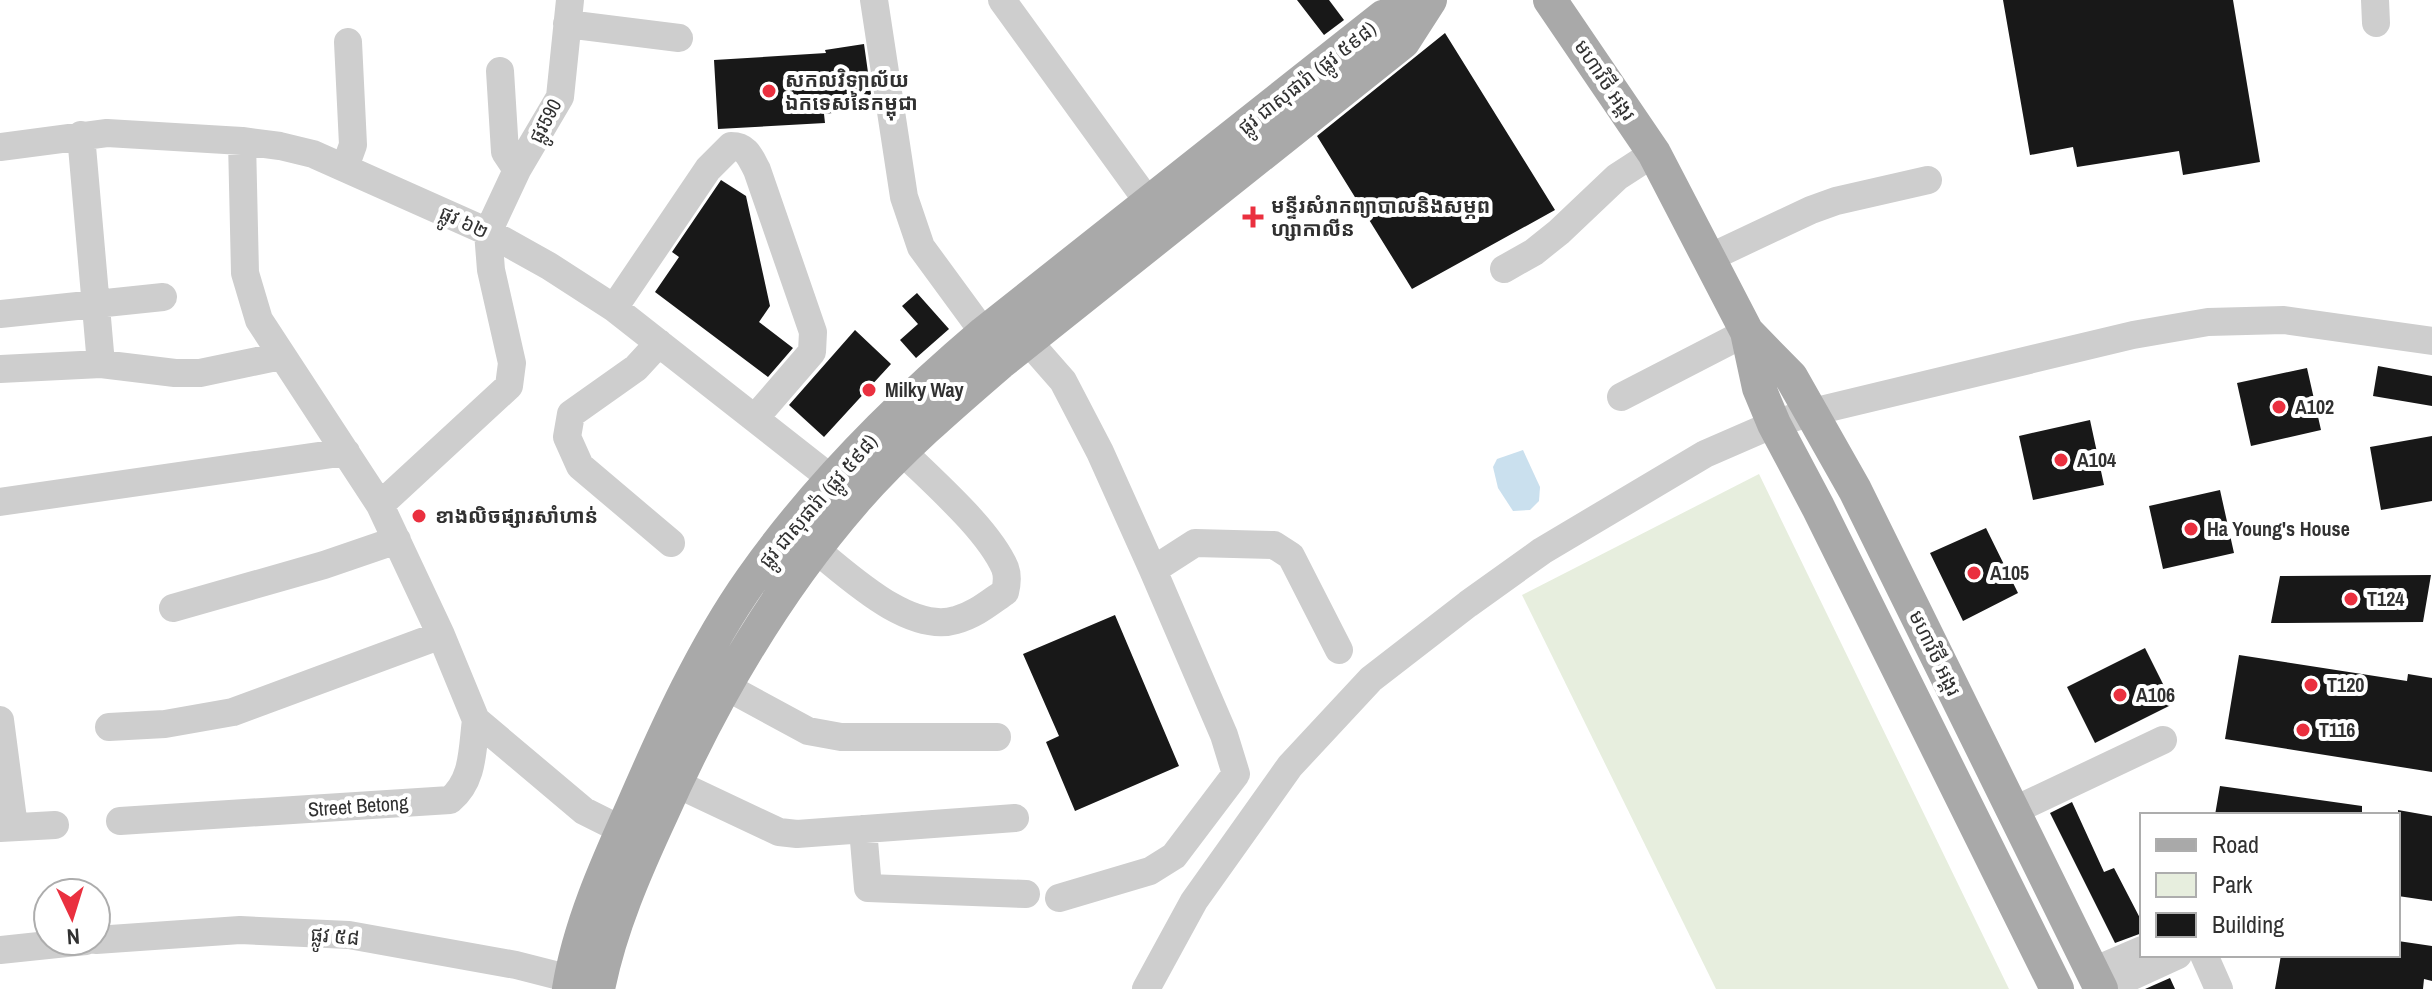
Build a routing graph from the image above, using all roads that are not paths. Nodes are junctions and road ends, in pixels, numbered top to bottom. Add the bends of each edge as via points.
1 (874, 0) edge
2 (1002, 0) edge
3 (1550, 0) edge
4 (1412, 3) edge
5 (569, 12) edge
6 (679, 38) dead end
7 (348, 42) dead end
8 (500, 71) dead end
9 (81, 135) junction
10 (242, 141) junction
11 (0, 147) edge
12 (1654, 153) junction
13 (345, 167) junction
14 (517, 170) junction
15 (1928, 180) dead end
16 (1149, 203) junction
17 (488, 232) junction
18 (1709, 258) junction
19 (1504, 269) dead end
20 (163, 297) dead end
21 (95, 304) junction
22 (614, 308) junction
23 (0, 314) edge
24 (1747, 332) junction
25 (984, 333) junction
26 (1027, 340) junction
27 (2432, 341) edge
28 (659, 343) junction
29 (281, 356) junction
30 (101, 364) junction
31 (0, 369) edge
32 (1621, 397) dead end
33 (1812, 412) junction
34 (755, 418) junction
35 (1774, 424) junction
36 (902, 451) junction
37 (346, 452) junction
38 (844, 488) junction
39 (0, 502) edge
40 (380, 505) junction
41 (397, 540) junction
42 (671, 543) dead end
43 (815, 549) junction
44 (1153, 570) junction
45 (173, 608) dead end
46 (441, 635) junction
47 (1339, 650) dead end
48 (725, 686) junction
49 (0, 720) edge
50 (476, 720) junction
51 (109, 727) dead end
52 (997, 737) dead end
53 (2163, 740) dead end
54 (675, 783) junction
55 (2013, 811) junction
56 (1015, 818) dead end
57 (120, 821) dead end
58 (55, 825) dead end
59 (7, 828) edge
60 (863, 829) junction
61 (622, 830) junction
62 (1026, 894) dead end
63 (1059, 898) dead end
64 (112, 939) edge
65 (32, 947) edge
66 (0, 950) edge
67 (2140, 952) edge
68 (2172, 957) edge
69 (2205, 957) edge
70 (2099, 983) edge
71 (579, 986) edge
72 (1146, 989) edge
73 (2057, 989) edge
74 (2219, 989) edge

1 - 25 street via 908,210 921,247
2 - 16 street
3 - 12 main road, មហាវិថី អង្គរ
4 - 16 main road, ផ្លូវ ជាសុផារ៉ា (ផ្លូវ ៥៩៨) via 1383,17
4 - 26 main road, ផ្លូវ ជាសុផារ៉ា (ផ្លូវ ៥៩៨) via 1403,42
5 - 6 street
5 - 14 street, ផ្លូវ590 via 560,97
7 - 13 street via 353,145
8 - 14 street via 505,152
9 - 10 street, ផ្លូវ ៦២
9 - 11 street, ផ្លូវ ៦២
9 - 21 street
10 - 13 street, ផ្លូវ ៦២ via 313,154
10 - 29 street via 245,273 259,320
12 - 18 main road, មហាវិថី អង្គរ
12 - 19 street via 1617,177 1534,252
13 - 17 street, ផ្លូវ ៦២
14 - 17 street, ផ្លូវ590
15 - 18 street via 1836,201
16 - 25 main road, ផ្លូវ ជាសុផារ៉ា (ផ្លូវ ៥៩៨)
17 - 22 street, ផ្លូវ ៦២
17 - 40 street via 512,363 509,386
18 - 24 main road, មហាវិថី អង្គរ
20 - 21 street
21 - 23 street
21 - 30 street
22 - 28 street, ផ្លូវ ៦២
22 - 34 street via 708,169 731,146 747,151 813,332 812,352
24 - 32 street
24 - 33 main road, មហាវិថី អង្គរ via 1791,377
24 - 35 main road, មហាវិថី អង្គរ via 1759,388
25 - 26 street
25 - 38 main road, ផ្លូវ ជាសុផារ៉ា (ផ្លូវ ៥៩៨) via 920,390
26 - 36 main road, ផ្លូវ ជាសុផារ៉ា (ផ្លូវ ៥៩៨)
26 - 44 street via 1063,381
27 - 33 street via 2284,320 2208,322
28 - 34 street, ផ្លូវ ៦២
28 - 42 street via 636,368 571,414 567,437 580,466
29 - 30 street via 200,373
29 - 37 street
30 - 31 street
33 - 35 street
33 - 55 main road, មហាវិថី អង្គរ
34 - 38 street, ផ្លូវ ៦២
35 - 72 street via 1705,454 1542,551 1371,679 1290,766 1194,901
35 - 73 main road, មហាវិថី អង្គរ
36 - 38 main road, ផ្លូវ ជាសុផារ៉ា (ផ្លូវ ៥៩៨)
36 - 43 street via 977,527 1005,568 1005,592 955,621 917,619 876,596
37 - 39 street
37 - 40 street
38 - 43 main road, ផ្លូវ ជាសុផារ៉ា (ផ្លូវ ៥៩៨)
38 - 61 main road, ផ្លូវ ជាសុផារ៉ា (ផ្លូវ ៥៩៨) via 749,582 697,671
40 - 41 street
41 - 45 street
41 - 46 street
43 - 48 main road, ផ្លូវ ជាសុផារ៉ា (ផ្លូវ ៥៩៨) via 777,599
44 - 47 street via 1195,543 1274,545 1291,556
44 - 63 street via 1236,774 1174,856 1150,871
46 - 50 street
46 - 51 street via 233,712
48 - 52 street via 808,731 841,737
48 - 54 main road, ផ្លូវ ជាសុផារ៉ា (ផ្លូវ ៥៩៨)
49 - 59 street
50 - 57 street, Street Betong via 468,777 450,800
50 - 61 street via 584,811
53 - 55 street
54 - 60 street via 779,832
54 - 71 main road, ផ្លូវ ជាសុផារ៉ា (ផ្លូវ ៥៩៨) via 616,925
55 - 70 main road, មហាវិថី អង្គរ
56 - 60 street
58 - 59 street
60 - 62 street via 868,888
61 - 71 main road, ផ្លូវ ជាសុផារ៉ា (ផ្លូវ ៥៩៨) via 588,918
64 - 71 street, ផ្លូវ ៥៨ via 240,930 349,935 516,965
65 - 66 street
67 - 70 street
68 - 70 street
69 - 74 street

